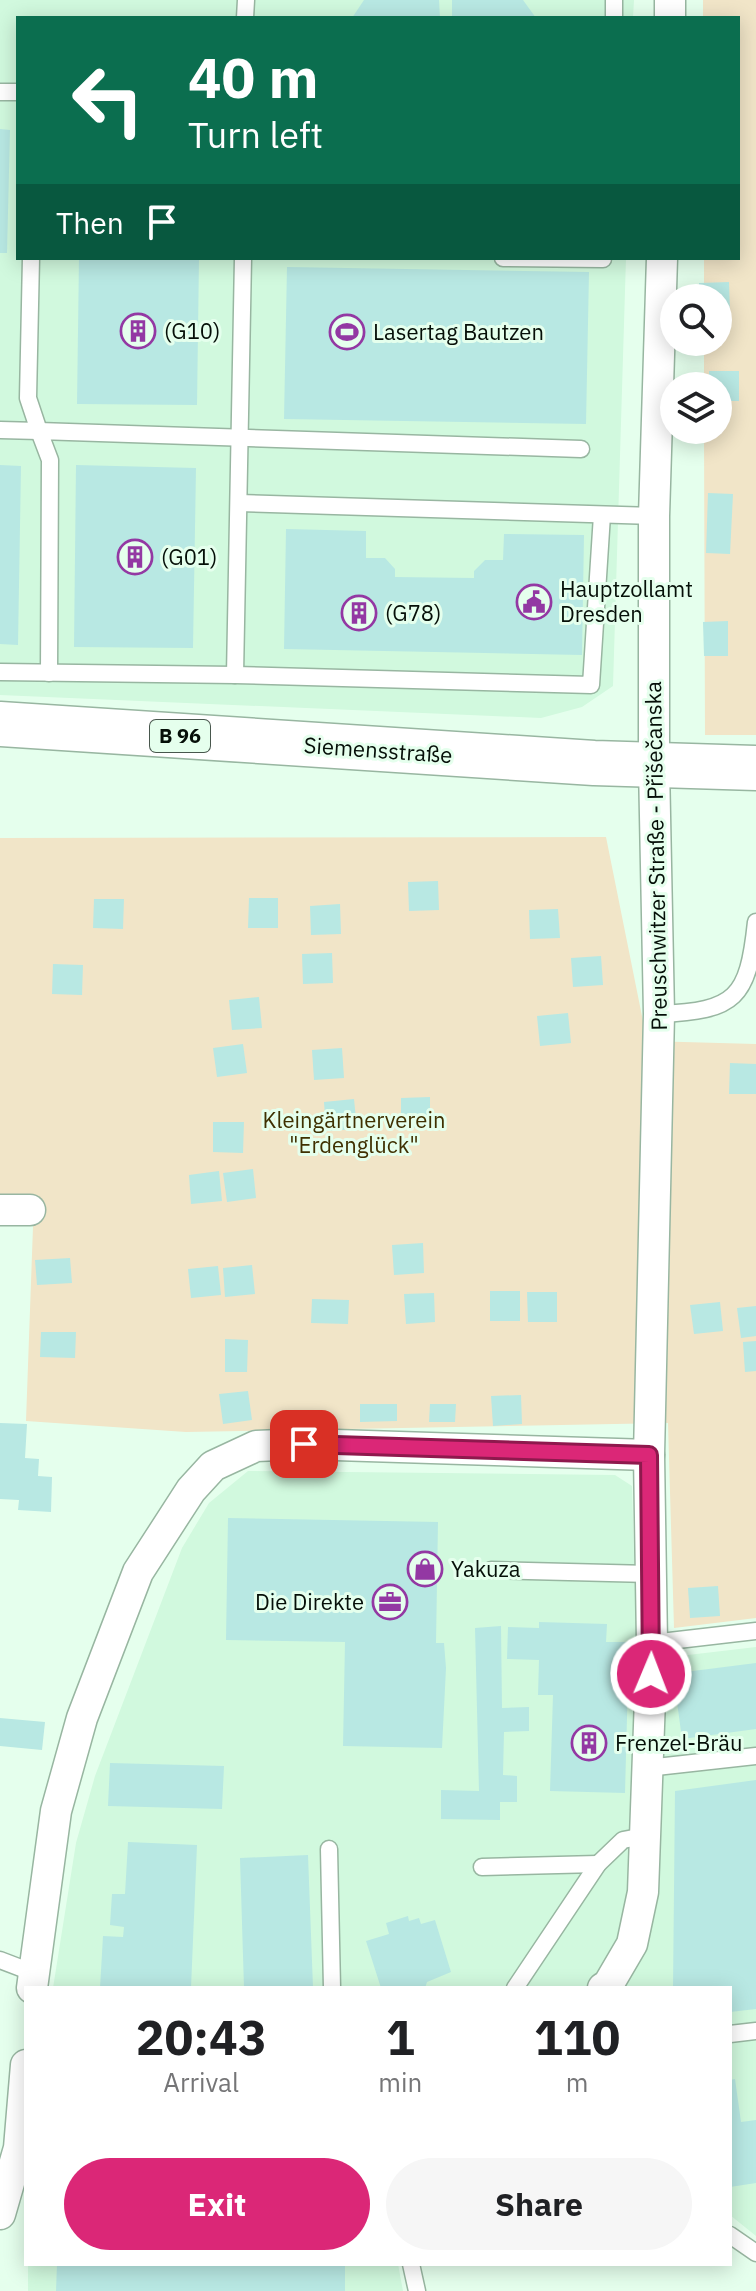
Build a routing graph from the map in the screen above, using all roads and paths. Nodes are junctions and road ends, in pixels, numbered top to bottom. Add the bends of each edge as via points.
1 (31, 260) edge
2 (243, 260) edge
3 (662, 260) edge
4 (0, 430) edge
5 (39, 431) junction
6 (241, 439) junction
7 (581, 449) dead end
8 (239, 503) junction
9 (602, 515) junction
10 (654, 516) junction
11 (0, 672) edge
12 (49, 673) junction
13 (235, 675) junction
14 (0, 724) edge
15 (654, 766) junction
16 (756, 768) edge
17 (756, 922) edge
18 (659, 1014) junction
19 (0, 1210) edge
20 (30, 1210) dead end
21 (649, 1455) junction
22 (491, 1570) dead end
23 (650, 1574) junction
24 (756, 1631) edge
25 (652, 1643) junction
26 (756, 1756) edge
27 (647, 1768) junction
28 (644, 1836) junction
29 (329, 1849) dead end
30 (598, 1864) junction
31 (482, 1867) dead end
32 (0, 1960) edge
33 (33, 1980) edge
34 (332, 1986) edge
35 (516, 1986) edge
36 (606, 1986) edge
37 (756, 2031) edge
38 (732, 2034) edge
39 (24, 2089) edge
40 (11, 2183) edge
41 (0, 2214) edge
42 (732, 2236) edge
43 (756, 2253) edge
44 (411, 2266) edge
45 (417, 2291) edge

1 - 5 lane via 28,398
2 - 6 lane
3 - 10 street, Preuschwitzer Straße - Přišečanska
4 - 5 lane
5 - 6 lane
5 - 12 lane via 50,460
6 - 7 lane
6 - 8 lane
8 - 9 lane
8 - 13 lane
9 - 10 lane
9 - 13 lane via 591,685
10 - 15 street, Preuschwitzer Straße - Přišečanska
11 - 12 lane
12 - 13 lane
14 - 15 main road, Siemensstraße / B 96
15 - 16 main road, Siemensstraße / B 96
15 - 18 street, Preuschwitzer Straße - Přišečanska
17 - 18 lane via 743,987 727,1002 691,1013
18 - 21 street, Preuschwitzer Straße - Přišečanska
19 - 20 street
21 - 23 street, Preuschwitzer Straße - Přišečanska
21 - 33 street via 304,1444 256,1446 213,1466 191,1490 138,1572 82,1718 56,1811
22 - 23 lane
23 - 25 street, Preuschwitzer Straße - Přišečanska
24 - 25 lane
25 - 27 street, Preuschwitzer Straße - Přišečanska
26 - 27 lane
27 - 28 street, Preuschwitzer Straße - Přišečanska
28 - 30 lane via 623,1840
28 - 36 street, Preuschwitzer Straße - Přišečanska via 643,1892 632,1944
29 - 34 lane
30 - 31 lane
30 - 35 lane
32 - 33 lane
37 - 38 lane
39 - 40 street
40 - 41 street
42 - 43 lane
44 - 45 lane

